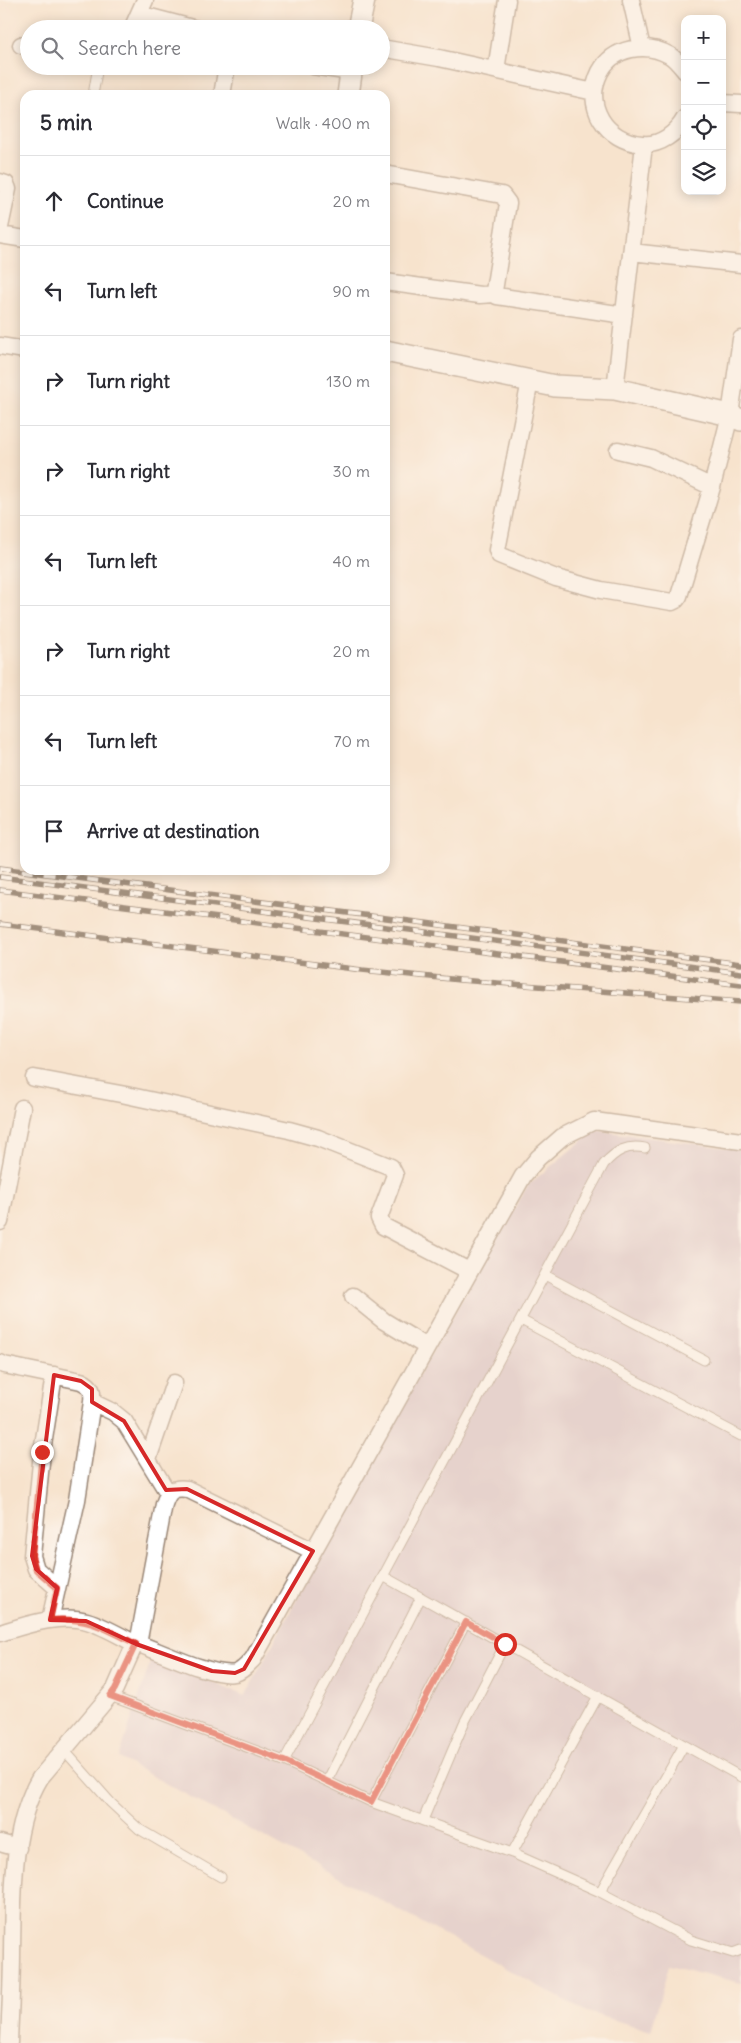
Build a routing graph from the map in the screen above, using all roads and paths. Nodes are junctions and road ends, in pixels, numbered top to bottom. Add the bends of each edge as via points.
1 (364, 0) edge
2 (507, 0) edge
3 (631, 0) edge
4 (138, 14) edge
5 (161, 20) edge
6 (360, 20) edge
7 (642, 48) junction
8 (390, 50) edge
9 (681, 66) edge
10 (496, 70) junction
11 (97, 75) edge
12 (225, 75) edge
13 (351, 75) edge
14 (95, 90) edge
15 (223, 90) edge
16 (349, 90) edge
17 (594, 92) junction
18 (726, 103) edge
19 (741, 104) edge
20 (681, 126) edge
21 (644, 145) junction
22 (390, 175) edge
23 (0, 182) edge
24 (0, 227) edge
25 (0, 235) edge
26 (20, 238) edge
27 (631, 252) junction
28 (741, 264) edge
29 (390, 283) edge
30 (495, 294) junction
31 (624, 315) junction
32 (0, 346) edge
33 (740, 347) edge
34 (20, 349) edge
35 (390, 352) edge
36 (530, 381) junction
37 (615, 389) junction
38 (735, 418) edge
39 (618, 450) dead end
40 (712, 487) junction
41 (34, 1078) dead end
42 (22, 1108) dead end
43 (741, 1140) edge
44 (645, 1148) dead end
45 (0, 1222) edge
46 (469, 1272) junction
47 (545, 1274) junction
48 (354, 1296) dead end
49 (521, 1320) junction
50 (427, 1347) junction
51 (704, 1360) dead end
52 (0, 1363) edge
53 (54, 1376) junction
54 (174, 1383) dead end
55 (92, 1402) junction
56 (741, 1436) edge
57 (148, 1459) junction
58 (168, 1493) junction
59 (313, 1551) junction
60 (383, 1576) junction
61 (57, 1588) junction
62 (421, 1598) junction
63 (50, 1620) junction
64 (466, 1622) junction
65 (0, 1633) edge
66 (137, 1644) junction
67 (505, 1644) junction
68 (110, 1696) junction
69 (598, 1696) junction
70 (684, 1745) junction
71 (64, 1750) junction
72 (284, 1761) junction
73 (741, 1777) edge
74 (326, 1781) junction
75 (371, 1802) junction
76 (423, 1820) junction
77 (0, 1843) edge
78 (18, 1848) junction
79 (512, 1853) junction
80 (221, 1877) dead end
81 (600, 1892) junction
82 (6, 1921) edge
83 (741, 1950) edge
84 (9, 2043) edge

1 - 6 street
2 - 10 street
3 - 7 street
4 - 5 street
7 - 9 street via 671,55
7 - 17 street via 632,48 613,57 600,72
8 - 10 street
10 - 17 street
11 - 14 lane
12 - 15 street
13 - 16 street
17 - 21 street via 597,112 607,129 624,141
18 - 19 street
20 - 21 street via 664,140
21 - 27 street
22 - 30 street via 502,195 507,199
23 - 24 street via 8,188
25 - 26 street
27 - 28 street
27 - 31 street
29 - 30 street via 480,295
30 - 31 street
31 - 37 street
32 - 34 street
33 - 38 street
35 - 36 street
36 - 37 street via 555,386
36 - 40 street via 496,544 499,555 556,578 592,588 672,602 679,596
37 - 38 street
38 - 40 street
39 - 40 street via 651,458
41 - 46 street via 289,1130 318,1138 391,1168 395,1175 379,1218 382,1226
42 - 45 street
43 - 46 street via 594,1121 562,1137 523,1176
44 - 47 lane via 625,1148 604,1164
46 - 50 street
47 - 49 lane
47 - 51 lane
48 - 50 street
49 - 56 lane
49 - 60 lane
50 - 59 street
52 - 53 street
53 - 55 street via 88,1384 92,1389
53 - 61 street via 42,1452 32,1556 36,1570
54 - 57 street
55 - 57 street via 124,1421
55 - 61 street via 77,1500
57 - 58 street
58 - 59 street via 172,1489 186,1489
58 - 66 street
59 - 66 street via 253,1659 244,1669 235,1673 212,1671
60 - 62 lane
60 - 72 lane
61 - 63 street
62 - 64 lane
62 - 74 lane
63 - 65 street
63 - 66 street via 86,1621
64 - 67 lane
64 - 75 lane
66 - 68 street
67 - 69 lane
67 - 76 lane via 464,1722
68 - 71 street
68 - 72 lane
69 - 70 lane
69 - 79 lane
70 - 73 lane
70 - 81 lane
71 - 78 street via 31,1793
71 - 80 lane via 139,1829
72 - 74 lane
74 - 75 lane
75 - 76 lane
76 - 79 lane
77 - 78 street
78 - 82 street
79 - 81 lane
81 - 83 lane via 691,1940 733,1952
82 - 84 street

